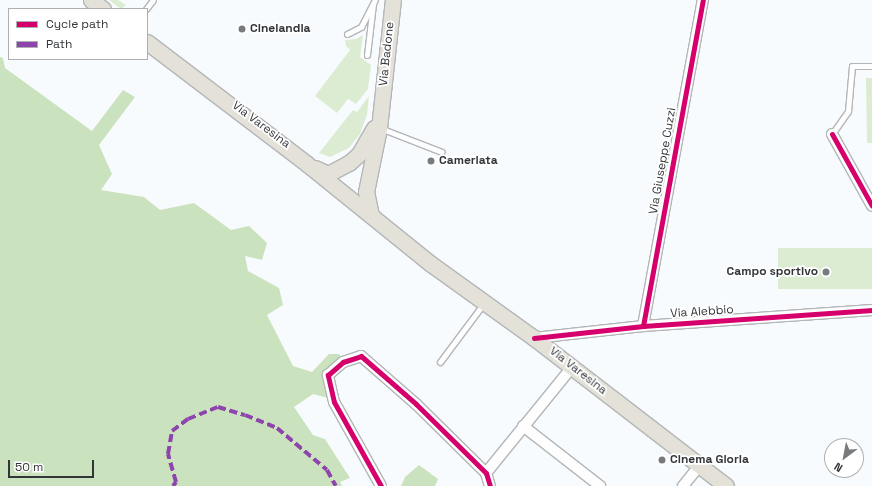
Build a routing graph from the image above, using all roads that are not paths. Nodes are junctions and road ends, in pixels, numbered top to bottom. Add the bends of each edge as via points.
1 (91, 0) edge
2 (97, 0) edge
3 (153, 0) edge
4 (393, 0) edge
5 (703, 0) edge
6 (374, 2) edge
7 (102, 8) edge
8 (107, 8) edge
9 (147, 8) edge
10 (347, 34) dead end
11 (148, 39) edge
12 (148, 43) edge
13 (367, 55) dead end
14 (872, 66) edge
15 (381, 109) junction
16 (379, 128) junction
17 (832, 134) joint
18 (442, 152) dead end
19 (307, 164) junction
20 (328, 174) junction
21 (872, 206) edge
22 (371, 215) junction
23 (485, 302) junction
24 (872, 310) edge
25 (643, 326) junction
26 (534, 338) junction
27 (440, 362) dead end
28 (572, 367) junction
29 (523, 426) junction
30 (699, 466) junction
31 (486, 473) junction
32 (380, 486) edge
33 (490, 486) edge
34 (600, 486) edge
35 (682, 486) edge
36 (726, 486) edge

1 - 7 main road
2 - 8 lane
3 - 9 lane
4 - 15 main road, Via Badone
5 - 25 street, Via Giuseppe Cuzzi
6 - 10 lane via 362,27
6 - 13 lane
11 - 20 lane, Via Varesina
12 - 19 main road, Via Varesina
14 - 17 lane via 852,66 848,111
15 - 16 main road, Via Badone
15 - 20 main road, Via Badone via 359,154 349,163
16 - 18 lane
16 - 22 main road, Via Badone via 366,192
17 - 21 street
19 - 20 main road
19 - 22 main road, Via Varesina
20 - 22 lane, Via Varesina via 358,197
22 - 23 main road, Via Varesina
23 - 26 main road, Via Varesina
23 - 27 lane
24 - 25 street, Via Alebbio
25 - 26 street, Via Alebbio
26 - 28 main road, Via Varesina
28 - 29 street
28 - 30 main road, Via Varesina
29 - 31 street
29 - 34 street
30 - 35 street
30 - 36 main road, Via Varesina
31 - 32 street via 416,404 361,356 343,362 328,375 334,402
31 - 33 street

